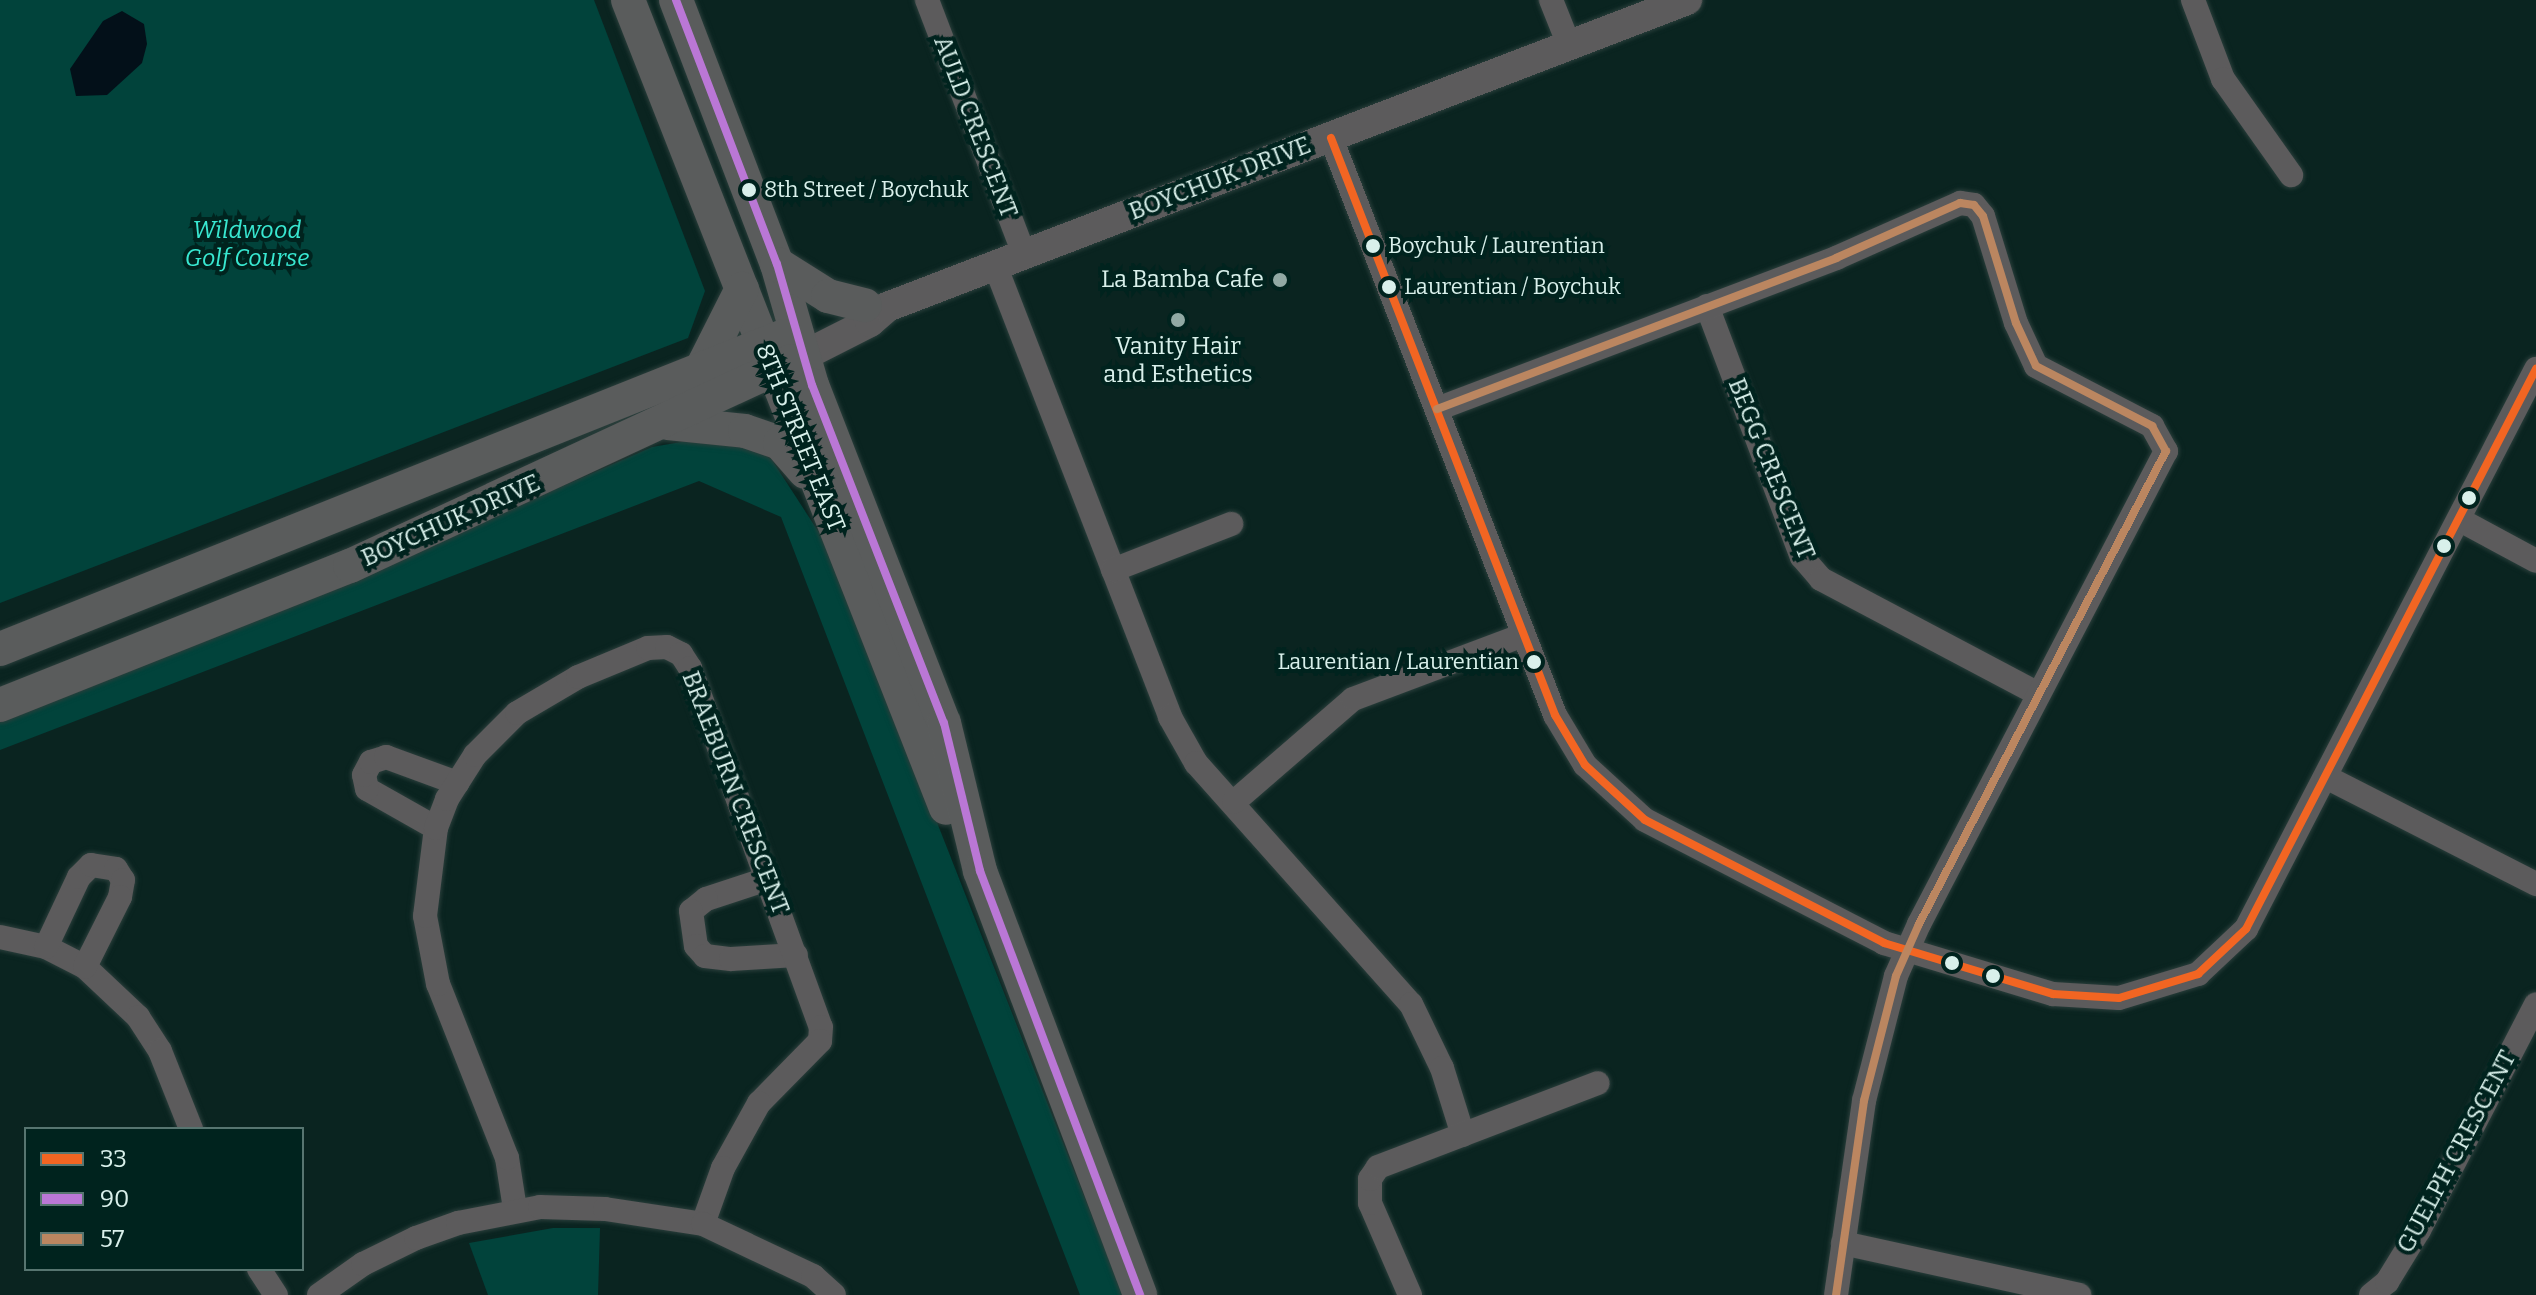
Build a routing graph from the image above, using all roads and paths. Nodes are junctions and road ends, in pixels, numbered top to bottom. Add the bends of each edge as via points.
1 (628, 0) edge
2 (676, 0) edge
3 (927, 0) edge
4 (1551, 0) edge
5 (1687, 0) edge
6 (2193, 0) edge
7 (1569, 45) junction
8 (1331, 138) junction
9 (2291, 175) dead end
10 (1024, 254) junction
11 (777, 264) junction
12 (995, 265) junction
13 (742, 289) junction
14 (876, 306) junction
15 (1707, 306) junction
16 (799, 343) junction
17 (767, 358) junction
18 (2536, 369) edge
19 (701, 370) junction
20 (1437, 409) junction
21 (668, 423) junction
22 (815, 485) junction
23 (2460, 520) junction
24 (1231, 524) dead end
25 (2536, 561) edge
26 (1113, 570) junction
27 (1523, 635) junction
28 (0, 649) edge
29 (2038, 694) junction
30 (0, 705) edge
31 (2326, 777) junction
32 (457, 783) junction
33 (1234, 802) junction
34 (436, 828) junction
35 (980, 871) junction
36 (767, 879) junction
37 (2536, 884) edge
38 (0, 937) edge
39 (46, 947) junction
40 (1907, 952) junction
41 (796, 955) junction
42 (85, 967) junction
43 (2536, 1004) edge
44 (1598, 1083) dead end
45 (190, 1127) edge
46 (1463, 1135) junction
47 (515, 1209) junction
48 (703, 1224) junction
49 (1843, 1243) junction
50 (260, 1271) edge
51 (276, 1295) edge
52 (319, 1295) edge
53 (834, 1295) edge
54 (1140, 1295) edge
55 (1410, 1295) edge
56 (1836, 1295) edge
57 (2079, 1295) edge
58 (2371, 1295) edge

1 - 13 main road, 8TH STREET EAST
2 - 11 main road, 8TH STREET EAST
3 - 10 street, AULD CRESCENT
4 - 7 street
5 - 7 street, BOYCHUK DRIVE
6 - 9 street via 2223,79
7 - 8 street, BOYCHUK DRIVE
8 - 10 street, BOYCHUK DRIVE
8 - 20 street
10 - 12 street, BOYCHUK DRIVE
11 - 14 main road via 828,296
11 - 16 main road, 8TH STREET EAST
12 - 14 street, BOYCHUK DRIVE
12 - 26 street
13 - 17 main road, 8TH STREET EAST
13 - 19 main road
14 - 16 street, BOYCHUK DRIVE via 870,322
15 - 20 street
15 - 29 street, BEGG CRESCENT via 1802,557 1821,579
15 - 29 street via 1836,258 1960,203 1974,205 1983,216 2016,323 2036,366 2152,426 2166,451
16 - 17 main road, BOYCHUK DRIVE
16 - 35 main road, 8TH STREET EAST via 944,723
17 - 19 main road, BOYCHUK DRIVE
17 - 21 main road, BOYCHUK DRIVE
17 - 22 main road, 8TH STREET EAST
18 - 23 street
19 - 28 main road, BOYCHUK DRIVE
20 - 27 street
21 - 22 main road via 745,431 780,443
21 - 30 main road, BOYCHUK DRIVE via 256,606
22 - 35 main road, 8TH STREET EAST via 956,833
23 - 25 street
23 - 31 street
24 - 26 street
26 - 33 street via 1170,717 1196,763
27 - 33 street via 1353,699
27 - 40 street via 1555,715 1585,765 1645,820
29 - 40 street
31 - 37 street
31 - 40 street via 2246,929 2198,974 2119,998 2053,994
32 - 34 street, BRAEBURN CRESCENT
32 - 34 street via 386,757 371,762 364,775 367,789
32 - 36 street, BRAEBURN CRESCENT via 492,734 517,713 578,677 648,648 667,647 681,654 690,668
33 - 46 street via 1411,1004 1442,1068
34 - 47 street, BRAEBURN CRESCENT via 425,916 438,984 507,1158
35 - 54 main road, 8TH STREET EAST
36 - 41 street, BRAEBURN CRESCENT
36 - 41 street via 706,899 691,911 696,946 705,956 731,959
38 - 39 street
39 - 42 street
39 - 42 street via 79,877 91,865 116,869 123,880 120,897
40 - 49 street via 1881,1021
41 - 48 street, BRAEBURN CRESCENT via 815,1001 820,1041 759,1103 723,1168
42 - 45 street via 145,1028
43 - 58 street, GUELPH CRESCENT via 2419,1230 2387,1282
44 - 46 street
46 - 55 street via 1378,1167 1370,1179 1370,1203
47 - 48 street via 605,1209
47 - 52 street via 416,1238 363,1264
48 - 53 street via 790,1264
49 - 56 street
49 - 57 street
50 - 51 street

